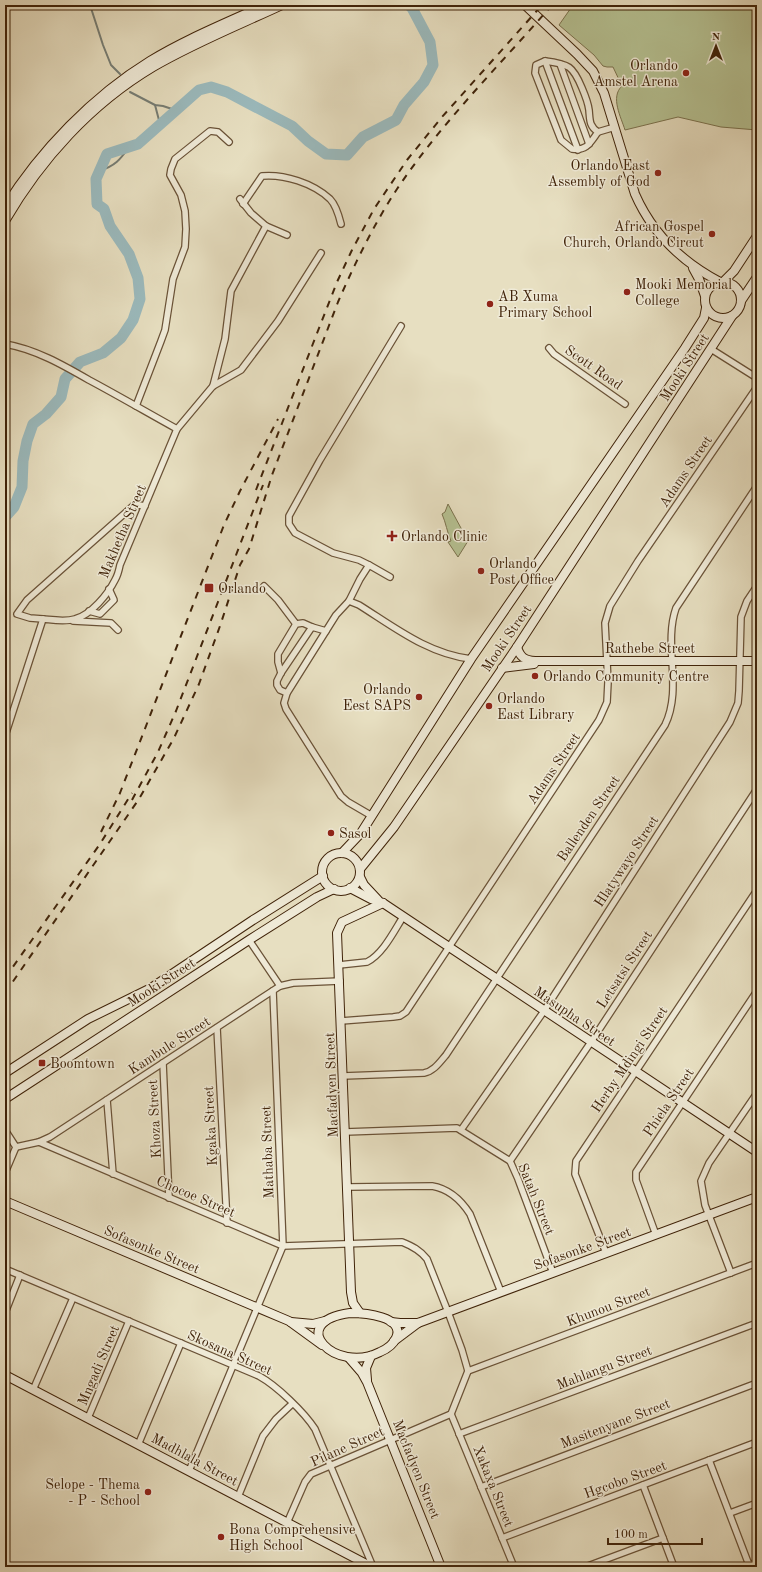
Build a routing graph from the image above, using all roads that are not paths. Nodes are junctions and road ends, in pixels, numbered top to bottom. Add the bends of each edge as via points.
1 (265, 5) edge
2 (282, 5) edge
3 (525, 5) edge
4 (545, 61) junction
5 (560, 64) junction
6 (616, 127) junction
7 (598, 132) junction
8 (228, 142) dead end
9 (589, 144) junction
10 (578, 150) junction
11 (240, 199) dead end
12 (243, 204) junction
13 (5, 207) edge
14 (5, 221) edge
15 (342, 224) dead end
16 (266, 226) junction
17 (287, 234) dead end
18 (757, 236) edge
19 (321, 253) dead end
20 (691, 265) junction
21 (757, 277) edge
22 (721, 282) junction
23 (705, 296) junction
24 (741, 301) junction
25 (706, 308) junction
26 (732, 316) junction
27 (401, 326) dead end
28 (5, 344) edge
29 (549, 348) dead end
30 (711, 349) junction
31 (757, 378) edge
32 (213, 386) junction
33 (757, 387) edge
34 (625, 404) dead end
35 (136, 406) junction
36 (177, 429) junction
37 (757, 486) edge
38 (145, 506) junction
39 (369, 566) junction
40 (390, 577) dead end
41 (264, 586) dead end
42 (757, 586) edge
43 (109, 589) junction
44 (349, 601) junction
45 (89, 611) junction
46 (43, 619) junction
47 (66, 620) junction
48 (296, 624) junction
49 (312, 627) junction
50 (118, 630) dead end
51 (326, 631) junction
52 (517, 647) junction
53 (458, 658) junction
54 (471, 659) junction
55 (757, 660) edge
56 (543, 661) junction
57 (607, 661) junction
58 (673, 661) junction
59 (739, 661) junction
60 (465, 668) junction
61 (502, 668) junction
62 (281, 673) junction
63 (287, 693) junction
64 (5, 736) edge
65 (757, 789) edge
66 (372, 816) junction
67 (342, 853) junction
68 (323, 873) junction
69 (360, 873) junction
70 (350, 888) junction
71 (334, 889) junction
72 (757, 890) edge
73 (325, 893) junction
74 (378, 901) junction
75 (403, 917) junction
76 (249, 940) junction
77 (448, 947) junction
78 (339, 964) junction
79 (495, 978) junction
80 (340, 981) junction
81 (280, 986) junction
82 (273, 991) junction
83 (757, 991) edge
84 (544, 1011) junction
85 (341, 1020) junction
86 (217, 1028) junction
87 (591, 1042) junction
88 (163, 1064) junction
89 (635, 1071) junction
90 (5, 1073) edge
91 (343, 1076) junction
92 (757, 1093) edge
93 (5, 1099) edge
94 (755, 1099) edge
95 (107, 1100) junction
96 (682, 1103) junction
97 (5, 1130) edge
98 (461, 1130) junction
99 (345, 1132) junction
100 (729, 1134) junction
101 (39, 1142) junction
102 (16, 1147) junction
103 (757, 1152) edge
104 (510, 1161) junction
105 (5, 1173) edge
106 (113, 1174) junction
107 (348, 1187) junction
108 (169, 1198) junction
109 (756, 1198) edge
110 (5, 1201) edge
111 (709, 1215) junction
112 (227, 1223) junction
113 (656, 1235) junction
114 (350, 1244) junction
115 (283, 1246) junction
116 (606, 1253) junction
117 (757, 1263) edge
118 (5, 1269) edge
119 (553, 1273) junction
120 (731, 1273) junction
121 (20, 1275) junction
122 (352, 1292) junction
123 (501, 1292) junction
124 (73, 1298) junction
125 (257, 1308) junction
126 (448, 1312) junction
127 (5, 1313) edge
128 (360, 1313) junction
129 (339, 1315) junction
130 (129, 1321) junction
131 (289, 1321) junction
132 (325, 1321) junction
133 (391, 1322) junction
134 (418, 1323) junction
135 (757, 1323) edge
136 (394, 1341) junction
137 (181, 1343) junction
138 (322, 1345) junction
139 (371, 1356) junction
140 (349, 1358) junction
141 (232, 1365) junction
142 (468, 1371) junction
143 (5, 1375) edge
144 (367, 1382) junction
145 (757, 1383) edge
146 (33, 1390) junction
147 (292, 1404) junction
148 (451, 1414) junction
149 (88, 1418) junction
150 (460, 1434) junction
151 (391, 1440) junction
152 (757, 1442) edge
153 (138, 1445) junction
154 (710, 1460) junction
155 (330, 1465) junction
156 (189, 1471) junction
157 (643, 1485) junction
158 (481, 1487) junction
159 (238, 1497) junction
160 (757, 1503) edge
161 (730, 1513) junction
162 (287, 1523) junction
163 (502, 1538) junction
164 (663, 1538) junction
165 (757, 1562) edge
166 (747, 1566) edge
167 (372, 1567) edge
168 (441, 1567) edge
169 (514, 1567) edge
170 (585, 1567) edge
171 (674, 1567) edge

1 - 13 main road via 196,36 125,77 64,131 34,166
2 - 14 main road via 153,67 119,90 73,130 49,157
3 - 6 main road via 593,71
4 - 5 street
4 - 10 street
4 - 10 street via 536,65 535,73 561,140 572,150
5 - 7 street via 570,67 576,73 587,100 590,124
5 - 9 street
6 - 7 street
6 - 20 main road via 642,210 652,226
7 - 9 street
8 - 35 street via 218,132 210,131 178,156 172,164 170,175 181,195 185,211 185,247 173,279 165,330
9 - 10 street
11 - 12 street
12 - 15 street via 262,176 283,177 302,183 331,200
12 - 16 street
16 - 17 street
16 - 32 street via 231,291 225,339
18 - 22 main road via 734,271
19 - 32 street via 278,320 241,370
20 - 22 main road
20 - 23 main road
21 - 24 main road
22 - 23 main road via 710,287
22 - 24 main road via 735,287
23 - 25 main road
24 - 26 main road
25 - 26 main road via 715,317
25 - 54 main road, Mooki Street via 704,318 685,348
26 - 30 main road, Mooki Street
27 - 39 street via 289,516 289,524 295,533 333,553 359,560
28 - 35 street via 33,351 61,364
29 - 34 street, Scott Road
30 - 31 street
30 - 52 main road, Mooki Street
32 - 36 street, Makhetha Street
33 - 57 street, Adams Street via 614,598 605,623
35 - 36 street
36 - 38 street, Makhetha Street
37 - 58 street, Ballenden Street via 676,608 671,625
38 - 43 street, Makhetha Street via 116,579
38 - 46 street, Makhetha Street via 133,506 27,600 17,614
39 - 40 street
39 - 44 street
41 - 48 street
42 - 59 street, Hlatywayo Street via 747,601 741,617
43 - 45 street, Makhetha Street
43 - 45 street via 114,600 100,614
44 - 51 street
44 - 53 street via 423,645
45 - 47 street, Makhetha Street via 76,619
46 - 47 street, Makhetha Street
46 - 64 street
47 - 50 street via 111,623
48 - 49 street via 303,623
48 - 62 street via 278,654
49 - 51 street
49 - 62 street
51 - 63 street
52 - 56 main road, Rathebe Street via 522,658
52 - 61 main road, Mooki Street
53 - 54 street
53 - 60 street
54 - 60 main road, Mooki Street
55 - 59 main road, Rathebe Street
56 - 57 main road, Rathebe Street
56 - 61 main road, Rathebe Street
57 - 58 main road, Rathebe Street
57 - 77 street, Adams Street via 608,693 604,711
58 - 59 main road, Rathebe Street
58 - 79 street, Ballenden Street via 671,708 665,725
59 - 84 street, Hlatywayo Street via 738,703 730,722
60 - 66 main road, Mooki Street
61 - 69 main road, Mooki Street
62 - 63 street via 277,685 280,690
63 - 66 street via 284,703 286,709 335,789 348,802
65 - 87 street, Letsatsi Street
66 - 67 main road, Mooki Street via 361,834
67 - 68 main road via 327,859
67 - 69 main road via 353,857 358,863
68 - 71 main road via 328,885
68 - 90 main road, Mooki Street via 151,988 103,1010
69 - 70 main road via 357,882
69 - 74 main road, Masupha Street via 364,885
70 - 71 main road
70 - 74 main road, Masupha Street
71 - 73 main road, Mooki Street
72 - 89 street, Herby Mdingi Street
73 - 74 main road via 350,893
73 - 76 main road, Mooki Street
74 - 75 main road, Masupha Street
74 - 78 main road, Macfadyen Street via 342,922 337,933
75 - 77 main road, Masupha Street
75 - 78 street via 378,954 371,960
76 - 81 street
76 - 93 main road, Mooki Street
77 - 79 main road, Masupha Street
77 - 85 street, Adams Street via 406,1012 393,1017
78 - 80 main road, Macfadyen Street
79 - 84 main road, Masupha Street
79 - 91 street, Ballenden Street via 446,1055 429,1072
80 - 81 street, Kambule Street
80 - 85 main road, Macfadyen Street
81 - 82 street, Kambule Street
82 - 86 street, Kambule Street
82 - 115 street, Mathaba Street
83 - 96 street, Phiela Street
84 - 87 main road, Masupha Street
84 - 98 street, Hlatywayo Street
85 - 91 main road, Macfadyen Street
86 - 88 street, Kambule Street
86 - 112 street, Kgaka Street
87 - 89 main road, Masupha Street
87 - 104 street, Letsatsi Street
88 - 95 street, Kambule Street
88 - 108 street, Khoza Street
89 - 96 main road, Masupha Street
89 - 116 street, Herby Mdingi Street via 575,1164 575,1174
91 - 99 main road, Macfadyen Street
92 - 94 street
94 - 100 street
95 - 101 street, Kambule Street
95 - 106 street
96 - 100 main road, Masupha Street
96 - 113 street, Phiela Street via 636,1172 636,1180
97 - 102 street
98 - 99 street, Satah Street via 453,1128
98 - 104 street, Satah Street
99 - 107 main road, Macfadyen Street
100 - 103 main road, Masupha Street
100 - 111 street via 709,1163 701,1180
101 - 102 street, Kambule Street
101 - 106 street, Chocoe Street
102 - 105 street
104 - 119 street, Satah Street
106 - 108 street, Chocoe Street
107 - 114 main road, Macfadyen Street
107 - 123 street via 432,1186 450,1192 464,1204 470,1214
108 - 112 street, Chocoe Street
109 - 111 main road, Sofasonke Street
110 - 125 main road, Sofasonke Street
111 - 113 main road, Sofasonke Street
111 - 120 street
112 - 115 street, Chocoe Street
113 - 116 main road, Sofasonke Street
114 - 115 street, Chocoe Street
114 - 122 main road, Macfadyen Street
114 - 126 street, Chocoe Street via 402,1242 417,1249 427,1259
115 - 125 street, Mathaba Street
116 - 119 main road, Sofasonke Street
117 - 120 street, Khunou Street
118 - 121 street, Skosana Street
119 - 123 main road, Sofasonke Street
120 - 142 street, Khunou Street
121 - 124 street, Skosana Street
121 - 127 street
122 - 128 main road, Macfadyen Street via 353,1303
122 - 129 main road, Macfadyen Street via 348,1307
123 - 126 main road, Sofasonke Street
124 - 130 street, Skosana Street
124 - 146 street
125 - 131 main road, Sofasonke Street
125 - 141 street, Mathaba Street
126 - 134 main road, Sofasonke Street
126 - 142 street
128 - 129 main road, Sofasonke Street
128 - 133 main road, Sofasonke Street via 376,1315
129 - 132 main road, Sofasonke Street
130 - 137 street, Skosana Street
130 - 149 street, Mngadi Street
131 - 132 main road, Sofasonke Street via 308,1324
131 - 138 main road, Sofasonke Street
132 - 138 main road via 319,1329 318,1336
133 - 134 main road, Sofasonke Street
133 - 136 main road via 397,1329
134 - 136 main road, Sofasonke Street
135 - 150 street, Mahlangu Street
136 - 139 main road, Sofasonke Street via 387,1349
137 - 141 street, Skosana Street
137 - 153 street
138 - 140 main road, Sofasonke Street via 331,1352
139 - 140 main road, Sofasonke Street
139 - 144 main road, Macfadyen Street via 366,1368
140 - 144 main road, Macfadyen Street
141 - 147 street, Skosana Street via 266,1380
141 - 156 street, Mathaba Street
142 - 148 street
143 - 146 main road, Madhlala Street
144 - 151 main road, Macfadyen Street
145 - 158 street, Masitenyane Street
146 - 149 main road, Madhlala Street
147 - 155 street, Skosana Street via 312,1424
147 - 159 street via 263,1436
148 - 150 street, Xakaxa Street
148 - 151 street, Pilane Street
149 - 153 main road, Madhlala Street
150 - 158 street, Xakaxa Street
151 - 155 street, Pilane Street
151 - 168 main road, Macfadyen Street
152 - 154 street, Hgcobo Street
153 - 156 main road, Madhlala Street
154 - 157 street, Hgcobo Street
154 - 161 street
155 - 162 street, Pilane Street via 308,1478
155 - 167 street, Skosana Street
156 - 159 main road, Madhlala Street
157 - 163 street, Hgcobo Street
157 - 164 street
158 - 163 street, Xakaxa Street
159 - 162 main road, Madhlala Street
160 - 161 street
161 - 166 street
162 - 167 main road, Madhlala Street
163 - 169 street, Xakaxa Street
164 - 170 street
164 - 171 street
165 - 166 street

